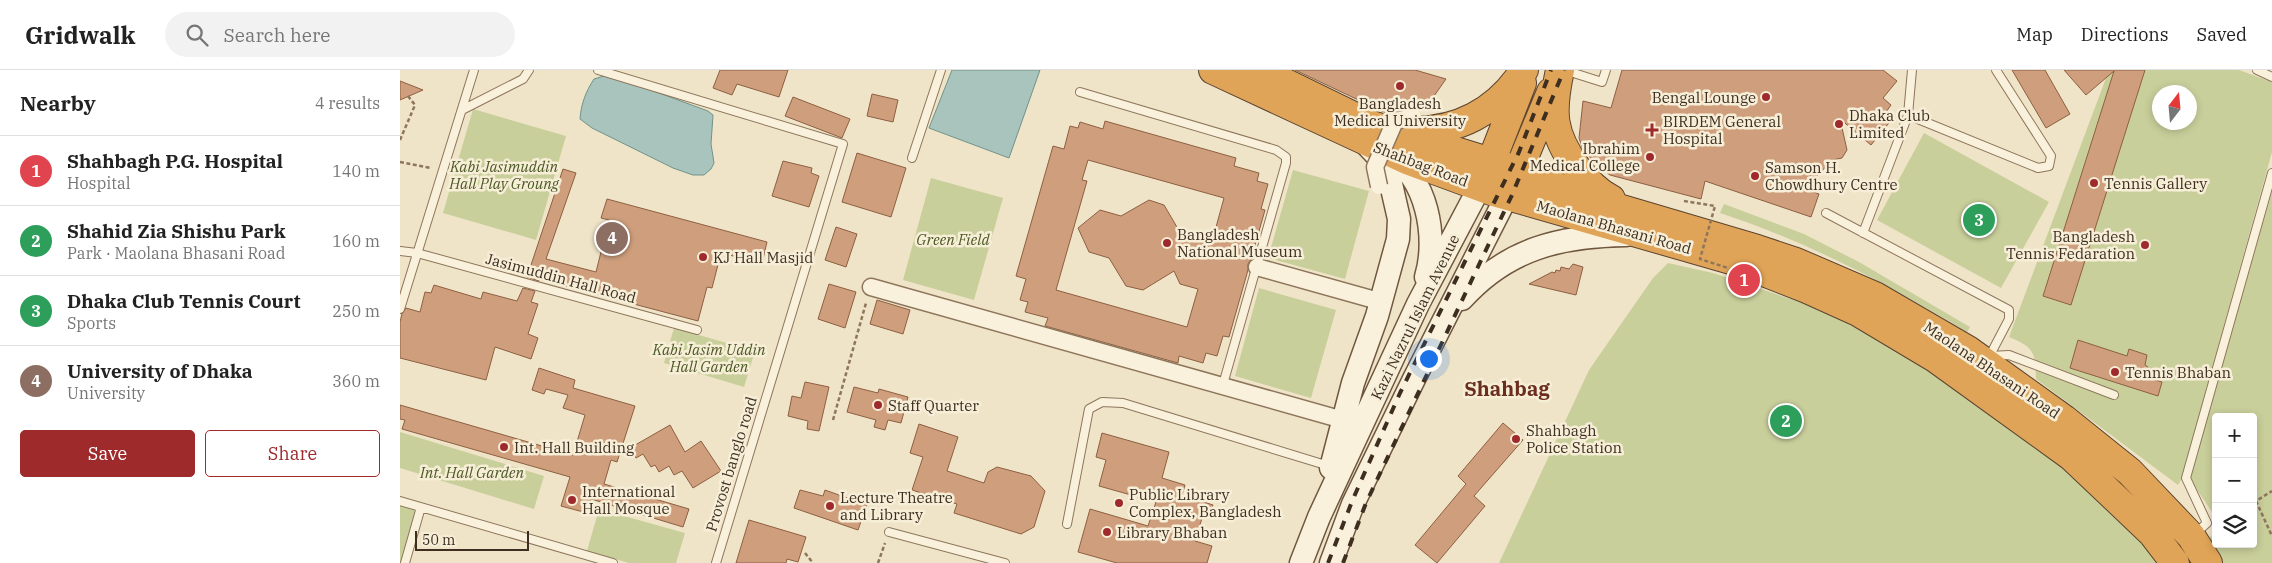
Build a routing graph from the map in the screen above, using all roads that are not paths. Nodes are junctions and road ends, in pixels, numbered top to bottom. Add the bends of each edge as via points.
1 (474, 70) edge
2 (529, 70) edge
3 (598, 70) edge
4 (941, 70) edge
5 (1213, 70) edge
6 (1259, 70) edge
7 (1525, 70) edge
8 (1561, 70) edge
9 (1606, 70) edge
10 (1912, 70) edge
11 (1996, 70) edge
12 (2258, 70) edge
13 (2272, 77) edge
14 (1080, 92) dead end
15 (462, 110) junction
16 (1908, 115) junction
17 (1413, 117) dead end
18 (1368, 133) junction
19 (912, 158) dead end
20 (2272, 173) edge
21 (1499, 179) junction
22 (1379, 186) dead end
23 (1826, 213) dead end
24 (1641, 226) junction
25 (1863, 233) junction
26 (400, 250) edge
27 (417, 253) junction
28 (1257, 267) junction
29 (871, 287) road end
30 (1382, 302) junction
31 (1418, 304) junction
32 (400, 310) edge
33 (1447, 316) junction
34 (697, 330) dead end
35 (1982, 370) junction
36 (1222, 388) junction
37 (2114, 395) dead end
38 (1343, 420) junction
39 (1332, 467) junction
40 (400, 501) edge
41 (421, 507) junction
42 (1319, 517) junction
43 (1067, 524) dead end
44 (889, 532) road end
45 (2191, 537) junction
46 (405, 563) edge
47 (613, 563) edge
48 (716, 563) edge
49 (1004, 563) edge
50 (1301, 563) edge
51 (1331, 563) edge
52 (2175, 563) edge
53 (2208, 563) edge

1 - 15 lane
2 - 15 lane via 523,79
3 - 48 lane, Provost banglo road via 842,144
4 - 19 lane
5 - 18 highway, Shahbag Road
6 - 18 highway, Shahbag Road
7 - 18 highway via 1497,103 1458,124 1432,130
7 - 21 highway, Kazi Nazrul Islam Avenue
8 - 9 lane via 1602,82
8 - 21 highway, Kazi Nazrul Islam Avenue
8 - 24 highway via 1553,99 1554,116 1557,134 1567,154 1586,181
10 - 16 lane
11 - 16 lane via 2051,156 2049,166 2038,168
12 - 13 lane
14 - 28 lane via 1282,153 1286,163
15 - 27 lane
16 - 25 lane
17 - 22 street, bridge via 1395,121 1376,167
18 - 21 highway, Shahbag Road
18 - 30 main road via 1389,175 1399,219 1398,239
18 - 31 main road via 1414,179 1424,204 1430,234 1430,266
20 - 45 lane via 2186,478 2208,523
21 - 24 highway, Maolana Bhasani Road via 1591,200
21 - 31 main road, Kazi Nazrul Islam Avenue
21 - 33 main road, Kazi Nazrul Islam Avenue
23 - 25 lane
24 - 33 main road via 1553,243 1523,254 1477,283
24 - 35 highway, Maolana Bhasani Road via 1715,236 1819,271 1884,301
25 - 35 lane via 2009,310 2009,319
26 - 27 lane, Jasimuddin Hall Road
27 - 32 lane
27 - 34 lane, Jasimuddin Hall Road
28 - 30 street
28 - 36 lane
29 - 36 street
30 - 38 main road via 1352,383
31 - 42 main road, Kazi Nazrul Islam Avenue
33 - 51 main road, Kazi Nazrul Islam Avenue via 1353,504
35 - 37 lane via 2009,355
35 - 45 highway, Maolana Bhasani Road via 2064,419 2130,472
35 - 52 highway, Maolana Bhasani Road via 2152,533
36 - 38 street
38 - 39 main road
39 - 42 main road
39 - 43 lane via 1123,403 1102,402 1089,409
40 - 41 lane
41 - 46 lane
41 - 47 lane
42 - 50 main road, Kazi Nazrul Islam Avenue
44 - 49 lane
45 - 53 highway, Maolana Bhasani Road

